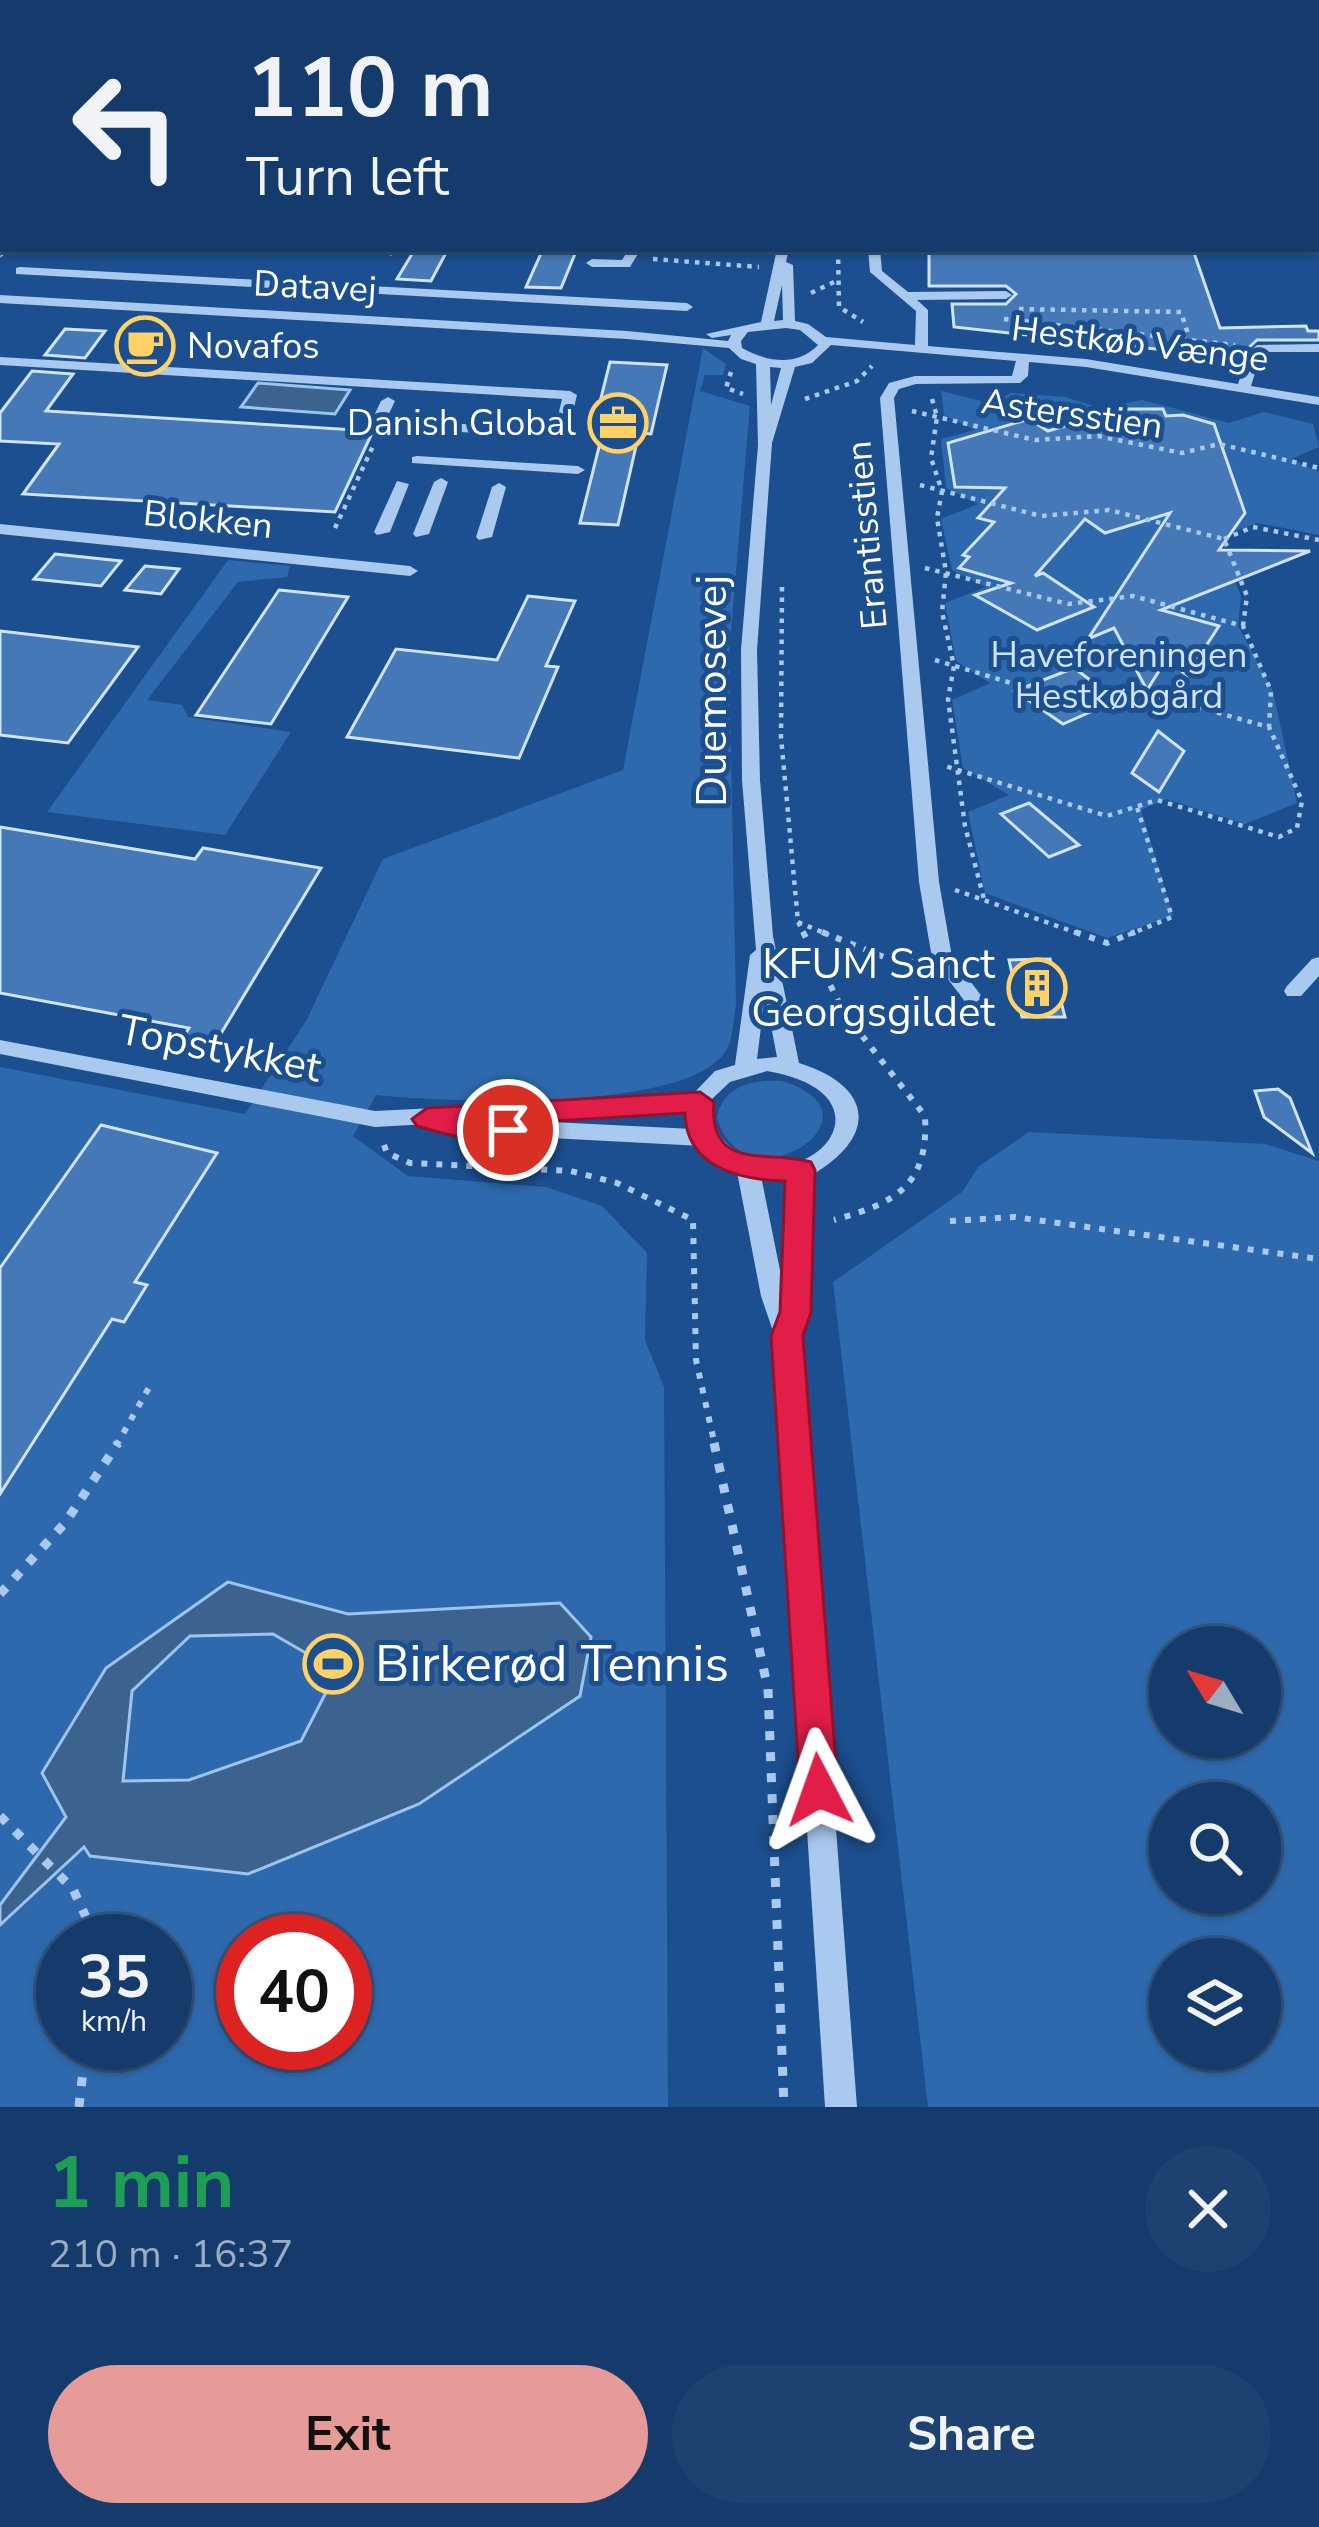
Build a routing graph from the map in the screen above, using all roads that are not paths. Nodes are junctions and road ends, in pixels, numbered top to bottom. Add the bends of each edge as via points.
1 (632, 252) edge
2 (874, 252) edge
3 (781, 256) edge
4 (592, 263) dead end
5 (20, 271) dead end
6 (906, 296) junction
7 (0, 299) edge
8 (1004, 302) road end
9 (687, 308) dead end
10 (767, 325) junction
11 (789, 325) junction
12 (742, 332) junction
13 (627, 334) junction
14 (734, 345) junction
15 (825, 345) junction
16 (922, 347) junction
17 (874, 348) junction
18 (1319, 348) edge
19 (952, 352) junction
20 (1023, 358) junction
21 (0, 362) edge
22 (763, 362) junction
23 (789, 364) junction
24 (1244, 386) junction
25 (388, 400) dead end
26 (1319, 401) edge
27 (765, 446) junction
28 (417, 460) dead end
29 (578, 470) dead end
30 (441, 482) dead end
31 (403, 484) dead end
32 (499, 487) dead end
33 (0, 529) edge
34 (382, 532) dead end
35 (421, 534) dead end
36 (484, 537) dead end
37 (410, 571) dead end
38 (763, 936) junction
39 (1319, 964) edge
40 (1294, 992) dead end
41 (973, 998) dead end
42 (0, 1047) edge
43 (789, 1065) junction
44 (745, 1066) junction
45 (700, 1102) junction
46 (427, 1119) junction
47 (704, 1138) junction
48 (747, 1169) junction
49 (800, 1170) junction
50 (787, 1336) junction
51 (841, 2107) edge

1 - 4 street via 626,264
2 - 6 street via 875,272
3 - 10 street
3 - 11 street
5 - 9 street
6 - 8 street
6 - 16 street via 922,310
7 - 13 street, Datavej
10 - 11 street, Datavej
10 - 12 street, Datavej
11 - 15 street
12 - 13 street, Datavej
12 - 14 street
13 - 14 street, Datavej
14 - 22 street
15 - 17 street, Hestkøb Vænge
15 - 23 street via 812,359
16 - 17 street, Hestkøb Vænge
16 - 19 street, Hestkøb Vænge
17 - 19 street, Hestkøb Vænge
18 - 24 street via 1275,345 1255,353
19 - 20 street, Hestkøb Vænge
20 - 24 street, Hestkøb Vænge
20 - 41 street, Erantisstien via 1015,380 926,379 894,386 887,406 929,882 942,958
21 - 25 street via 570,395 561,433 377,424
22 - 23 street
22 - 27 street, Duemosevej
23 - 27 street, Duemosevej
24 - 26 street, Hestkøb Vænge
27 - 38 street, Duemosevej via 749,650
28 - 29 street
30 - 35 street
31 - 34 street
32 - 36 street
33 - 37 street, Blokken
38 - 43 street, Duemosevej
38 - 44 street, Duemosevej
39 - 40 street
42 - 46 street, Topstykket via 375,1119
43 - 44 street
43 - 49 street via 833,1087 848,1125 824,1160
44 - 45 street via 725,1074
45 - 46 street, Topstykket
45 - 47 street
46 - 47 street, Topstykket via 466,1128
47 - 48 street
48 - 49 street
48 - 50 street via 771,1303
49 - 50 street via 796,1312
50 - 51 street

